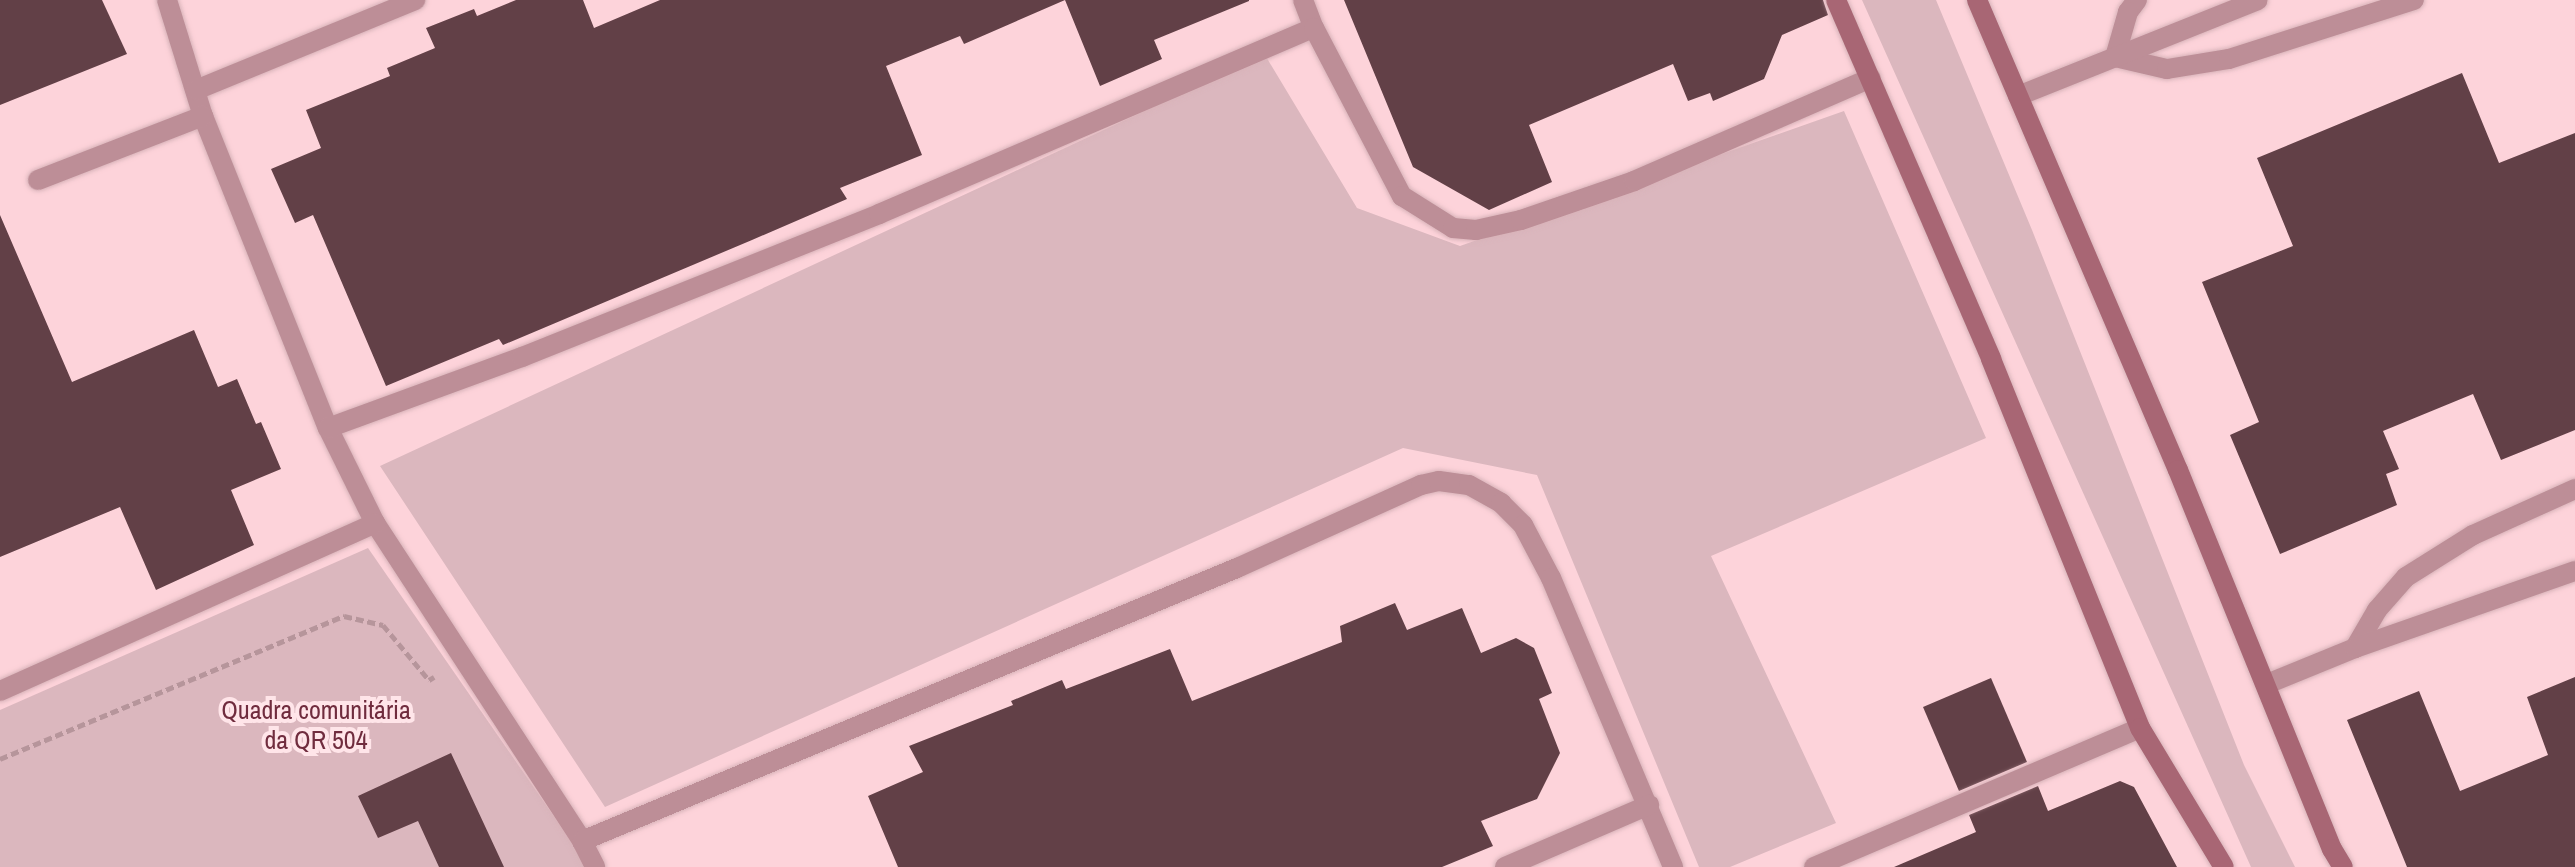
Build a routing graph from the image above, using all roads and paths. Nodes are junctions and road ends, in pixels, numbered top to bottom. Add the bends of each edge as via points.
1 (167, 0) edge
2 (415, 0) edge
3 (1303, 0) edge
4 (1836, 0) edge
5 (1977, 0) edge
6 (2137, 0) edge
7 (2258, 0) edge
8 (2414, 0) edge
9 (1314, 28) junction
10 (2115, 57) junction
11 (1871, 78) junction
12 (196, 90) junction
13 (2018, 96) junction
14 (203, 116) junction
15 (38, 180) dead end
16 (328, 428) junction
17 (2575, 489) edge
18 (375, 523) junction
19 (2575, 571) edge
20 (2355, 648) junction
21 (462, 659) junction
22 (2267, 684) junction
23 (0, 691) edge
24 (2140, 728) junction
25 (0, 759) edge
26 (1649, 805) junction
27 (582, 841) junction
28 (595, 867) edge
29 (1505, 867) edge
30 (1673, 867) edge
31 (1814, 867) edge
32 (2224, 867) edge
33 (2343, 867) edge

1 - 12 street
2 - 12 street
3 - 9 street
4 - 11 street
5 - 13 street
6 - 10 street via 2128,12
7 - 10 street
8 - 10 street via 2229,59 2167,69
9 - 11 street via 1402,196 1453,228 1476,230 1521,220 1634,181
9 - 16 street via 850,226
10 - 13 street
11 - 24 street
12 - 14 street
13 - 22 street
14 - 15 street
14 - 16 street
16 - 18 street
17 - 20 street via 2473,535 2406,577 2377,610
18 - 21 street
18 - 23 street
19 - 20 street
20 - 22 street
21 - 25 path via 429,680 383,625 344,616
21 - 27 street
22 - 33 street
24 - 31 street
24 - 32 street
26 - 27 street via 1523,525 1501,503 1469,485 1439,481
26 - 29 street
26 - 30 street
27 - 28 street

